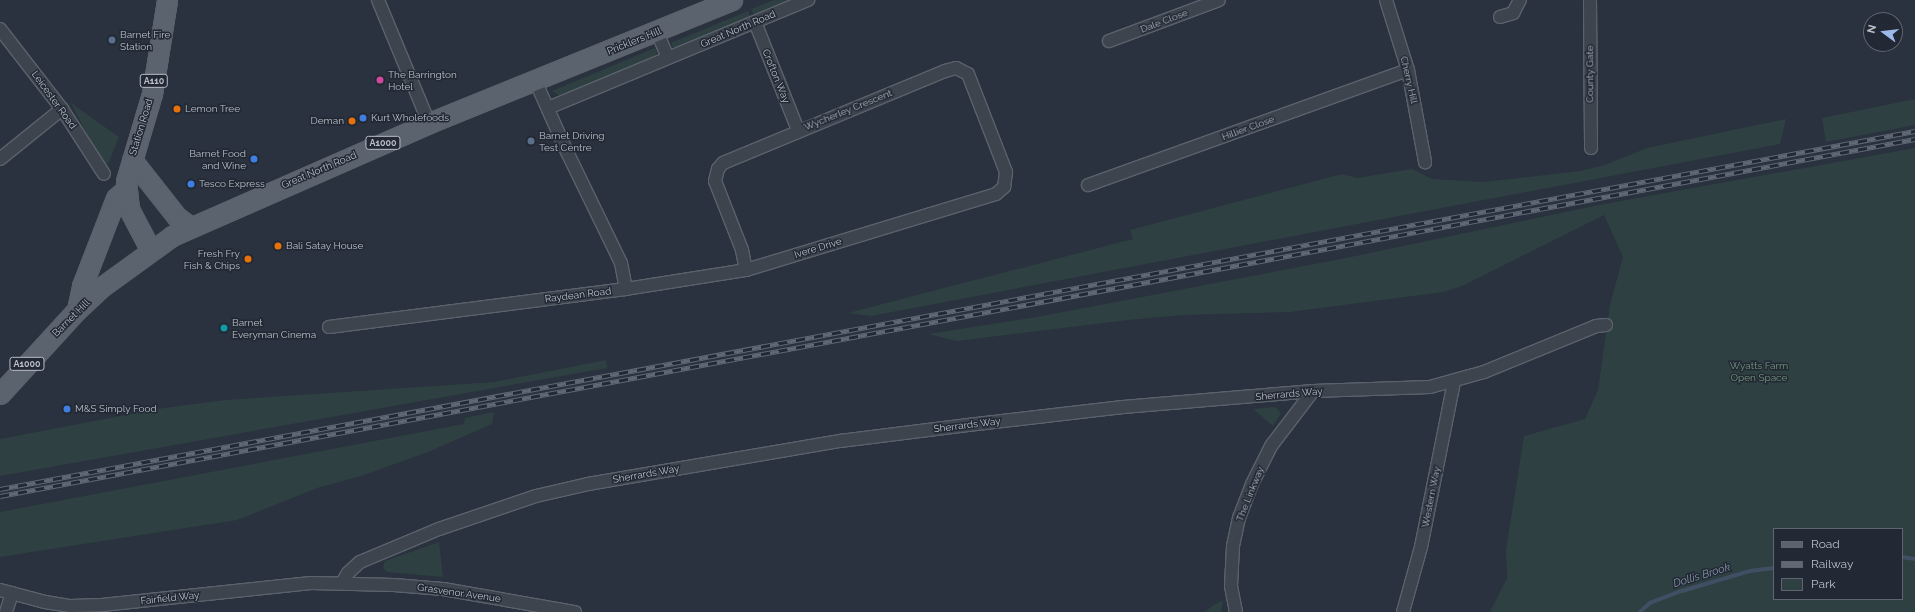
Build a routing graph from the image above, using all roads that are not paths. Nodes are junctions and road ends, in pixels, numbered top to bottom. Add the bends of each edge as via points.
1 (167, 0) edge
2 (378, 0) edge
3 (732, 0) edge
4 (808, 0) edge
5 (1219, 0) edge
6 (1386, 0) edge
7 (1520, 0) edge
8 (1590, 0) edge
9 (1500, 17) dead end
10 (754, 22) junction
11 (0, 30) edge
12 (657, 32) junction
13 (1110, 41) dead end
14 (668, 58) junction
15 (1408, 70) junction
16 (536, 80) junction
17 (548, 108) junction
18 (62, 109) junction
19 (429, 123) junction
20 (798, 130) junction
21 (1591, 148) dead end
22 (0, 159) edge
23 (132, 160) junction
24 (1425, 162) dead end
25 (104, 174) dead end
26 (1088, 185) dead end
27 (1004, 187) joint
28 (125, 190) junction
29 (191, 227) junction
30 (150, 250) junction
31 (746, 270) junction
32 (626, 288) junction
33 (78, 310) junction
34 (1606, 325) dead end
35 (329, 327) dead end
36 (1454, 382) junction
37 (1313, 391) junction
38 (0, 394) edge
39 (342, 583) junction
40 (0, 590) edge
41 (12, 593) junction
42 (6, 612) edge
43 (575, 612) edge
44 (1236, 612) edge
45 (1403, 612) edge

1 - 23 main road, Station Road / A110 via 152,94
2 - 19 street
3 - 12 main road, Pricklers Hill / A1000
4 - 10 street, Great North Road
5 - 13 street, Dale Close
6 - 15 street, Cherry Hill
7 - 9 street via 1513,13
8 - 21 street, County Gate
10 - 14 street, Great North Road
10 - 20 street, Crofton Way
11 - 18 street, Leicester Road
12 - 14 street
12 - 16 main road, Pricklers Hill / A1000
14 - 17 street, Great North Road
15 - 24 street, Cherry Hill
15 - 26 street, Hillier Close
16 - 17 street, Raydean Road
16 - 19 main road, Great North Road / A1000
17 - 32 street, Raydean Road via 621,263
18 - 22 street
18 - 25 street, Leicester Road
19 - 29 main road, Great North Road / A1000
20 - 27 street, Wycherley Crescent via 945,71 961,69 972,80 1006,172
20 - 31 street, Wycherley Crescent via 728,159 716,174 716,185 742,250
23 - 28 main road, Station Road / A110
23 - 29 main road via 177,217
27 - 31 street, Ivere Drive via 991,196
28 - 30 main road, Station Road / A110 via 129,209
28 - 33 main road, A110 via 116,198 82,286
29 - 30 main road, Great North Road / A1000
30 - 33 main road, Barnet Hill / A1000
31 - 32 street, Ivere Drive
32 - 35 street, Raydean Road
33 - 38 main road, Barnet Hill / A1000
34 - 36 street, Sherrards Way via 1596,326
36 - 37 street, Sherrards Way via 1430,387
36 - 45 street, Western Way via 1421,547
37 - 39 street, Sherrards Way via 1115,408 870,438 588,484 536,496 439,529 360,562
37 - 44 street, The Linkway via 1271,446 1239,518 1232,546 1231,586
39 - 41 street, Fairfield Way via 296,584 102,605 71,606
39 - 43 street, Grasvenor Avenue via 443,589
40 - 41 street, Fairfield Way
41 - 42 street

